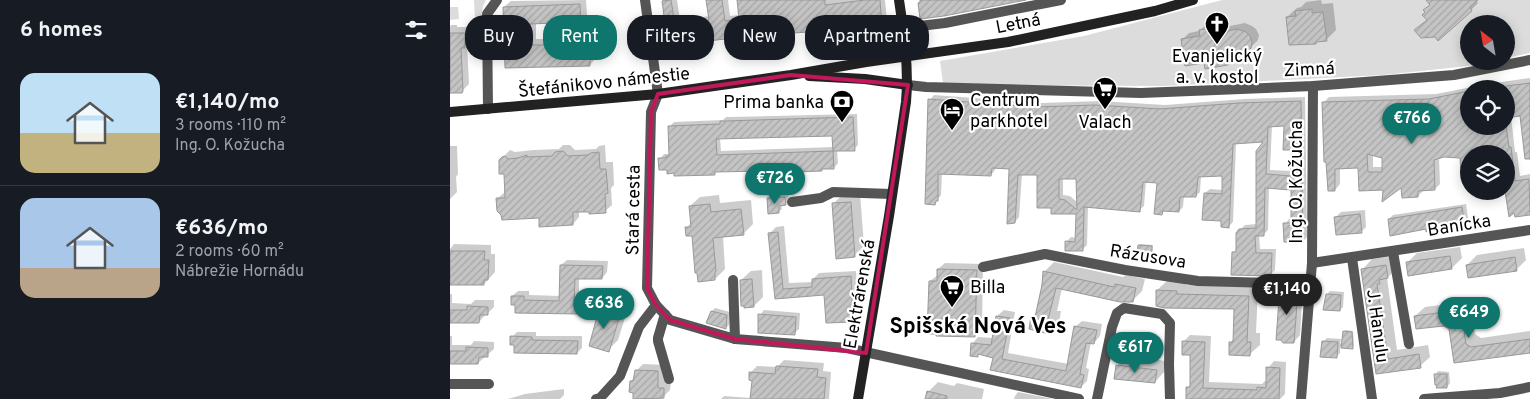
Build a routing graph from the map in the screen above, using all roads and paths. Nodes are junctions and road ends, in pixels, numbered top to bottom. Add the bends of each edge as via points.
1 (497, 0) edge
2 (645, 0) edge
3 (899, 0) edge
4 (1061, 0) edge
5 (1193, 0) edge
6 (901, 15) edge
7 (929, 25) edge
8 (929, 54) edge
9 (887, 60) edge
10 (906, 60) edge
11 (1530, 60) edge
12 (791, 75) junction
13 (908, 85) junction
14 (1313, 86) junction
15 (658, 94) junction
16 (488, 109) junction
17 (450, 112) edge
18 (892, 194) junction
19 (792, 202) dead end
20 (1530, 230) edge
21 (1393, 252) junction
22 (1352, 258) junction
23 (1312, 263) junction
24 (983, 267) dead end
25 (733, 280) dead end
26 (1310, 284) junction
27 (656, 305) junction
28 (668, 317) junction
29 (735, 339) junction
30 (1409, 344) dead end
31 (866, 353) junction
32 (669, 379) dead end
33 (450, 384) edge
34 (489, 384) dead end
35 (1530, 387) edge
36 (596, 399) edge
37 (858, 399) edge
38 (1079, 399) edge
39 (1097, 399) edge
40 (1170, 399) edge
41 (1301, 399) edge
42 (1372, 399) edge
43 (1424, 399) edge

1 - 16 street via 487,14
2 - 15 street
3 - 6 street, Elektrárenská
4 - 7 street, Letná
5 - 8 street, Letná via 1008,42
9 - 12 street, Štefánikovo námestie
10 - 13 street, Elektrárenská
11 - 14 street, Zimná via 1454,75
12 - 13 street, Štefánikovo námestie
12 - 15 street, Štefánikovo námestie
13 - 14 street, Zimná via 1141,93
13 - 18 street, Elektrárenská
14 - 23 street, Ing. O. Kožucha
15 - 16 street, Štefánikovo námestie
15 - 27 street, Stará cesta via 651,112 647,288
16 - 17 street, Štefánikovo námestie
18 - 19 street via 833,192 821,198
18 - 31 street, Elektrárenská
20 - 21 street, Banícka
21 - 22 street, Banícka
21 - 30 street
22 - 23 street, Banícka
22 - 42 street, J. Hanulu
23 - 26 street, Ing. O. Kožucha
24 - 26 street, Rázusova via 1045,254 1198,281
25 - 29 street
26 - 41 street, Ing. O. Kožucha
27 - 28 street, Stará cesta
27 - 36 street via 639,327 620,376
28 - 29 street
28 - 32 street via 658,341
29 - 31 street via 847,348
31 - 37 street, Elektrárenská
31 - 38 street
33 - 34 street
35 - 43 street via 1500,393
39 - 40 street via 1112,327 1117,313 1124,308 1162,314 1170,324

